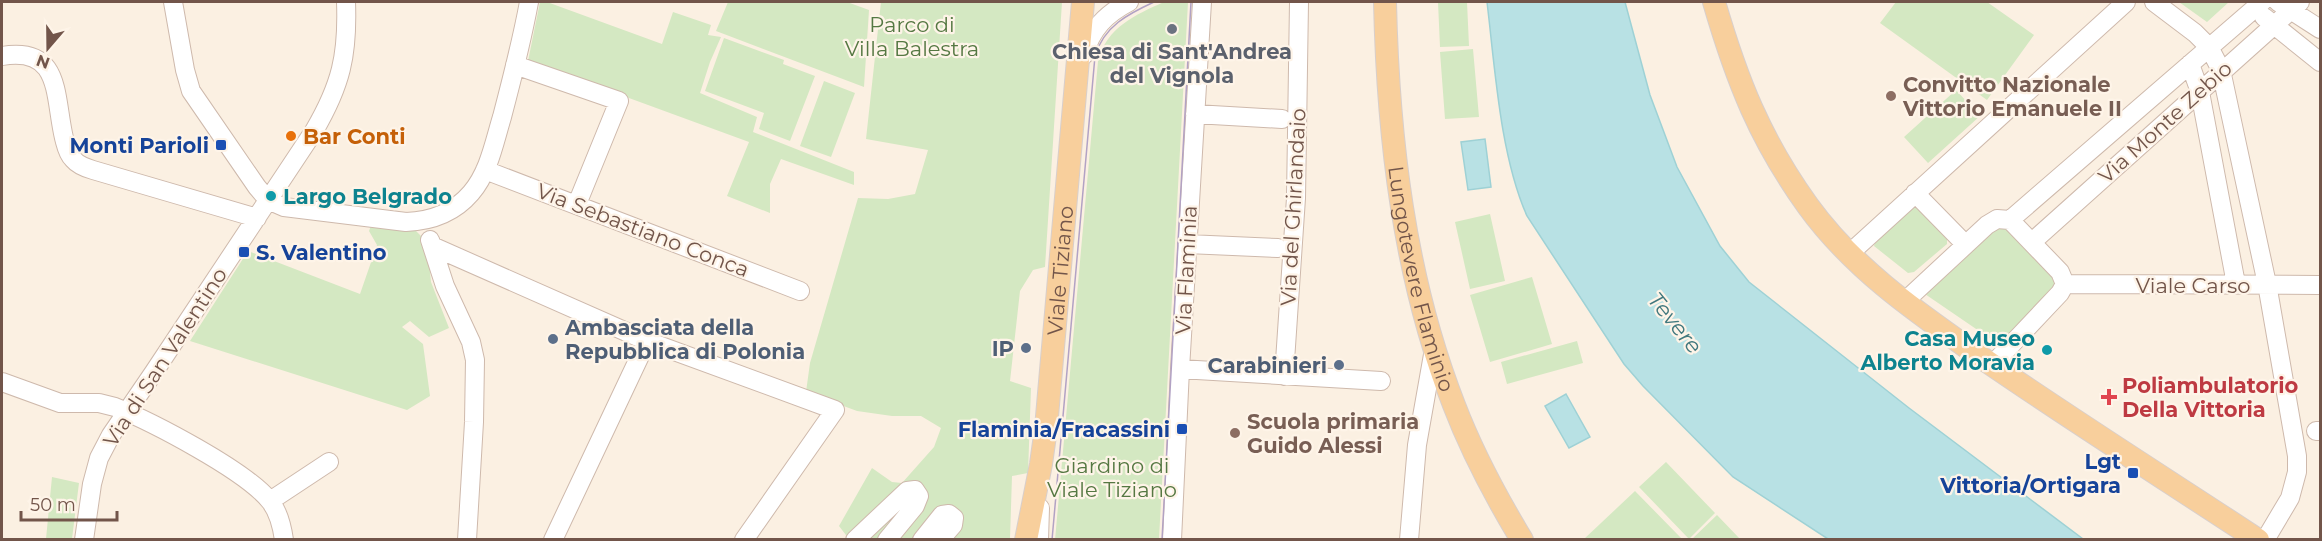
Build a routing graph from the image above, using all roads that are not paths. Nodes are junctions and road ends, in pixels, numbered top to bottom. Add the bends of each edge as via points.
1 (173, 2) edge
2 (346, 2) edge
3 (529, 2) edge
4 (1083, 2) edge
5 (1130, 2) edge
6 (1202, 2) edge
7 (1299, 2) edge
8 (1385, 2) edge
9 (1714, 2) edge
10 (2126, 2) edge
11 (2154, 2) edge
12 (2290, 4) edge
13 (2258, 5) edge
14 (2273, 26) junction
15 (2320, 29) edge
16 (2209, 47) junction
17 (2, 56) edge
18 (2320, 62) edge
19 (2190, 64) junction
20 (515, 65) junction
21 (2221, 70) junction
22 (1078, 74) junction
23 (2200, 92) junction
24 (1195, 114) junction
25 (1282, 119) dead end
26 (485, 170) junction
27 (1915, 193) junction
28 (270, 198) junction
29 (577, 204) junction
30 (256, 218) junction
31 (425, 220) junction
32 (2010, 220) junction
33 (2032, 242) junction
34 (1187, 244) junction
35 (1965, 244) junction
36 (432, 246) junction
37 (1278, 248) dead end
38 (1849, 254) junction
39 (2065, 284) junction
40 (2236, 284) junction
41 (2267, 284) junction
42 (2320, 285) edge
43 (800, 291) dead end
44 (1904, 302) junction
45 (647, 340) junction
46 (1434, 347) junction
47 (1992, 365) junction
48 (1180, 369) junction
49 (1284, 376) junction
50 (1381, 381) dead end
51 (2, 382) edge
52 (127, 412) junction
53 (328, 462) dead end
54 (1041, 465) junction
55 (270, 501) junction
56 (84, 540) edge
57 (284, 540) edge
58 (467, 540) edge
59 (553, 540) edge
60 (744, 540) edge
61 (855, 540) edge
62 (887, 540) edge
63 (922, 540) edge
64 (940, 540) edge
65 (1026, 540) edge
66 (1039, 540) edge
67 (1172, 540) edge
68 (1409, 540) edge
69 (1522, 540) edge
70 (2258, 540) edge
71 (2265, 540) edge

1 - 28 street via 189,87
2 - 28 street via 346,46 336,88 319,123
3 - 20 street
4 - 22 main road, Viale Tiziano
5 - 22 street via 1115,9 1096,27
6 - 24 street, Via Flaminia
7 - 49 street, Via del Ghirlandaio via 1296,198
8 - 46 main road, Lungotevere Flaminio via 1396,174
9 - 38 main road via 1729,53 1765,140 1809,207
10 - 27 street
11 - 16 street
12 - 14 street, Via Monte Zebio
12 - 15 street
13 - 14 street
13 - 16 street, Via Monte Zebio
14 - 18 street
14 - 21 street, Via Monte Zebio
16 - 19 street, Via Monte Zebio
16 - 21 street
17 - 30 street via 27,55 47,67 54,81 68,150 76,162
19 - 23 street
19 - 32 street, Via Monte Zebio
20 - 26 street
20 - 29 street via 619,101
21 - 23 street, Via Monte Zebio
21 - 41 street
22 - 54 main road, Viale Tiziano
23 - 33 street, Via Monte Zebio
23 - 40 street
24 - 25 street
24 - 34 street, Via Flaminia
26 - 29 street, Via Sebastiano Conca
26 - 31 street via 461,203
27 - 35 street
27 - 38 street
28 - 30 street
28 - 31 street via 394,221
29 - 43 street, Via Sebastiano Conca
30 - 52 street, Via di San Valentino
31 - 36 street
32 - 33 street
32 - 35 street via 1994,221
33 - 39 street
34 - 37 street
34 - 48 street, Via Flaminia
35 - 44 street
36 - 45 street
36 - 58 street via 475,360
38 - 44 main road
39 - 40 street, Viale Carso
39 - 47 street
40 - 41 street, Viale Carso
41 - 42 street, Viale Carso
41 - 71 street via 2298,463 2290,498
44 - 47 main road
45 - 59 street
45 - 60 street via 835,410
46 - 68 street via 1417,445
46 - 69 main road, Lungotevere Flaminio via 1471,447
47 - 70 main road
48 - 49 street
48 - 67 street, Via Flaminia
49 - 50 street
51 - 52 street via 48,400 102,404
52 - 55 street via 216,460
52 - 56 street, Via di San Valentino via 99,458 89,495
53 - 55 street
54 - 65 main road, Viale Tiziano
54 - 66 street
55 - 57 street
61 - 62 street via 907,491 915,490 919,496 915,506
63 - 64 street via 942,515 949,514 954,524

